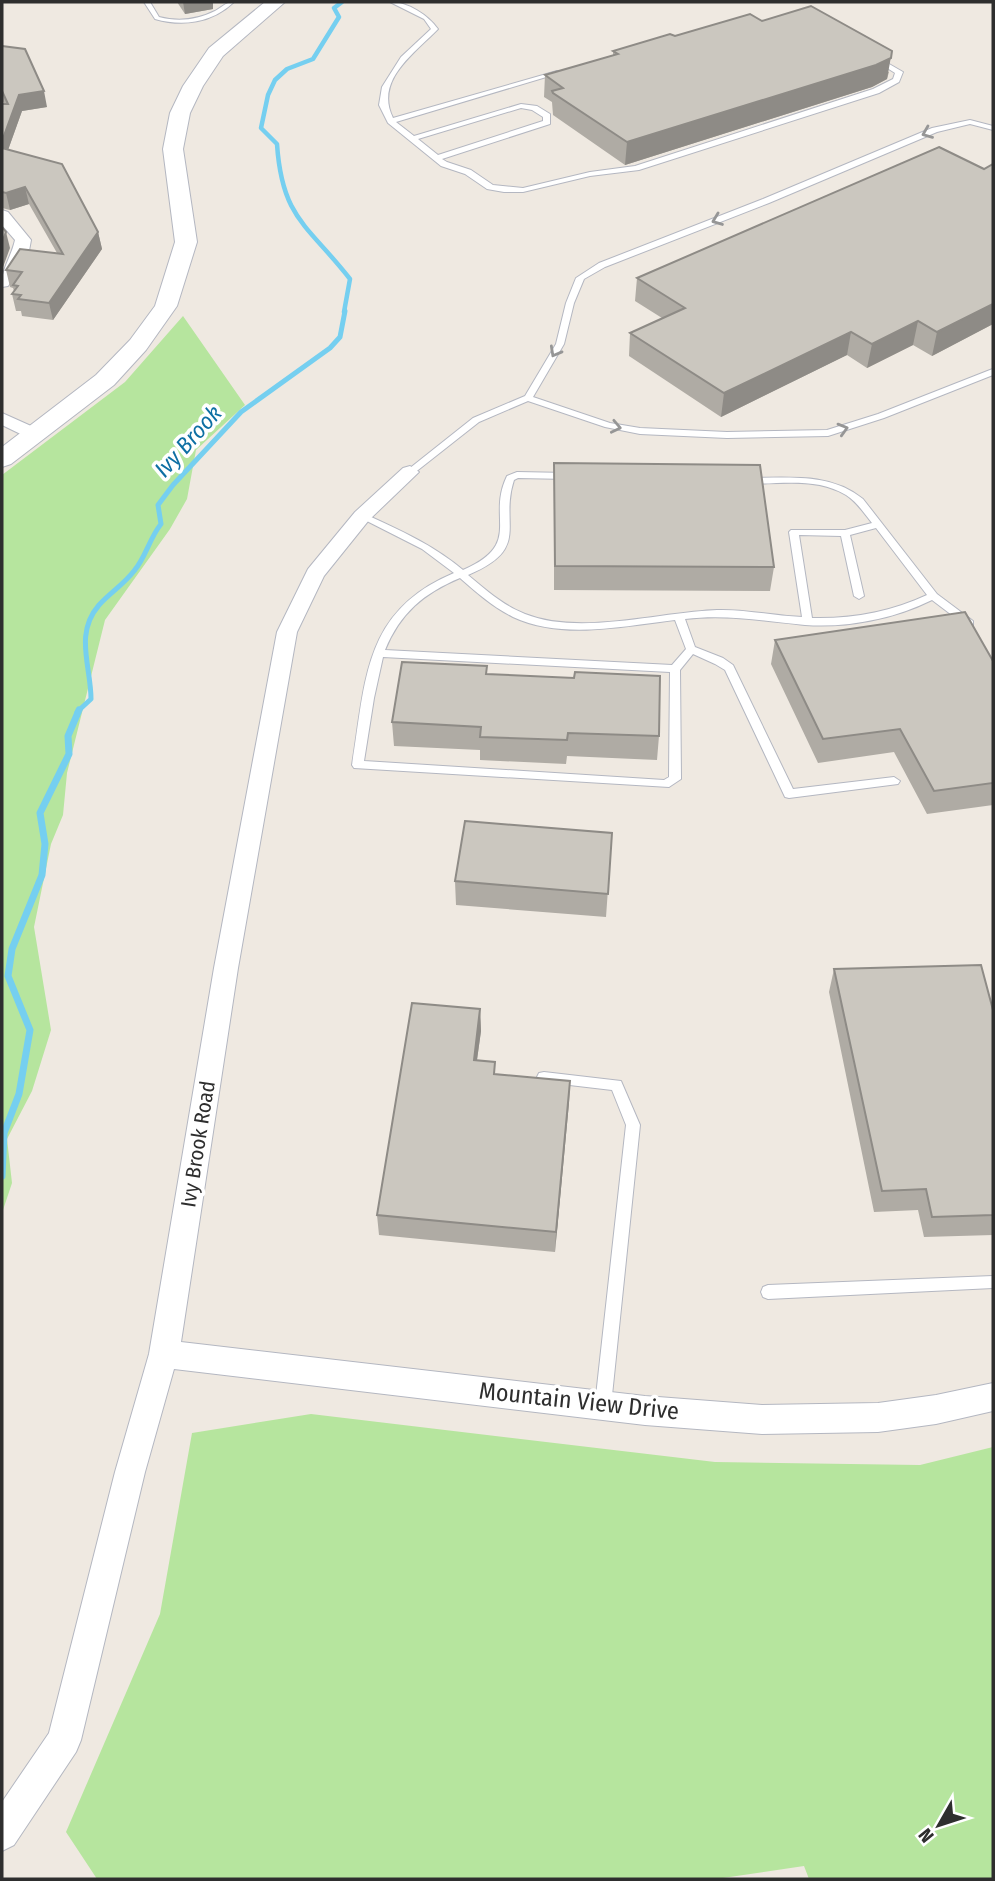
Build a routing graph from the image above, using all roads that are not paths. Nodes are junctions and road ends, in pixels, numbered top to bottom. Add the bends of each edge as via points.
1 (147, 2) edge
2 (231, 2) edge
3 (275, 2) edge
4 (393, 2) edge
5 (863, 51) edge
6 (563, 71) edge
7 (391, 121) junction
8 (993, 128) edge
9 (411, 139) junction
10 (436, 158) junction
11 (2, 215) edge
12 (2, 282) edge
13 (993, 372) edge
14 (528, 398) junction
15 (2, 418) edge
16 (33, 434) junction
17 (2, 459) edge
18 (410, 472) joint
19 (586, 477) edge
20 (738, 481) edge
21 (362, 516) junction
22 (878, 525) junction
23 (845, 533) junction
24 (459, 573) junction
25 (859, 596) dead end
26 (933, 596) junction
27 (679, 616) junction
28 (808, 622) junction
29 (974, 633) edge
30 (691, 649) junction
31 (380, 653) junction
32 (675, 669) junction
33 (894, 781) dead end
34 (544, 1077) edge
35 (993, 1282) edge
36 (768, 1292) dead end
37 (164, 1354) junction
38 (993, 1397) edge
39 (603, 1406) junction
40 (2, 1833) edge

1 - 2 lane via 157,18 174,21 201,19 221,12
3 - 16 main road via 216,52 180,113 173,149 186,242 166,306 105,380
4 - 7 lane via 433,23 435,29 404,57 386,87 383,105
5 - 10 lane via 899,72 896,80 876,91 636,168 504,190
6 - 7 lane
7 - 9 lane
8 -> 14 lane via 970,122 934,130 602,265 580,278 561,344
9 - 10 lane
9 - 10 lane via 521,106 547,116 543,124
11 - 12 street via 23,240 20,256
14 -> 13 lane via 640,431 828,433
14 - 18 lane via 475,420
15 - 16 street
16 - 17 main road
18 - 21 street, Ivy Brook Road
19 - 24 lane via 510,478 505,533 498,553
20 - 22 lane via 836,486 854,495
21 - 24 lane via 433,551
21 - 37 street, Ivy Brook Road via 316,574 287,632 226,968
22 - 23 lane
22 - 26 lane
23 - 25 lane
23 - 28 lane via 794,532
24 - 27 lane via 498,604 534,621 582,625
24 - 31 lane via 398,618 386,633
26 - 28 lane via 908,611
26 - 29 lane via 962,615
27 - 28 lane via 718,613
27 - 30 lane
30 - 32 lane
30 - 33 lane via 729,668 789,794
31 - 32 lane
31 - 32 lane via 358,765 665,784 675,779
34 - 39 lane via 615,1085 633,1125
35 - 36 lane
37 - 39 street, Mountain View Drive
37 - 40 street, Ivy Brook Road via 64,1740
38 - 39 street, Mountain View Drive via 878,1418 784,1422

